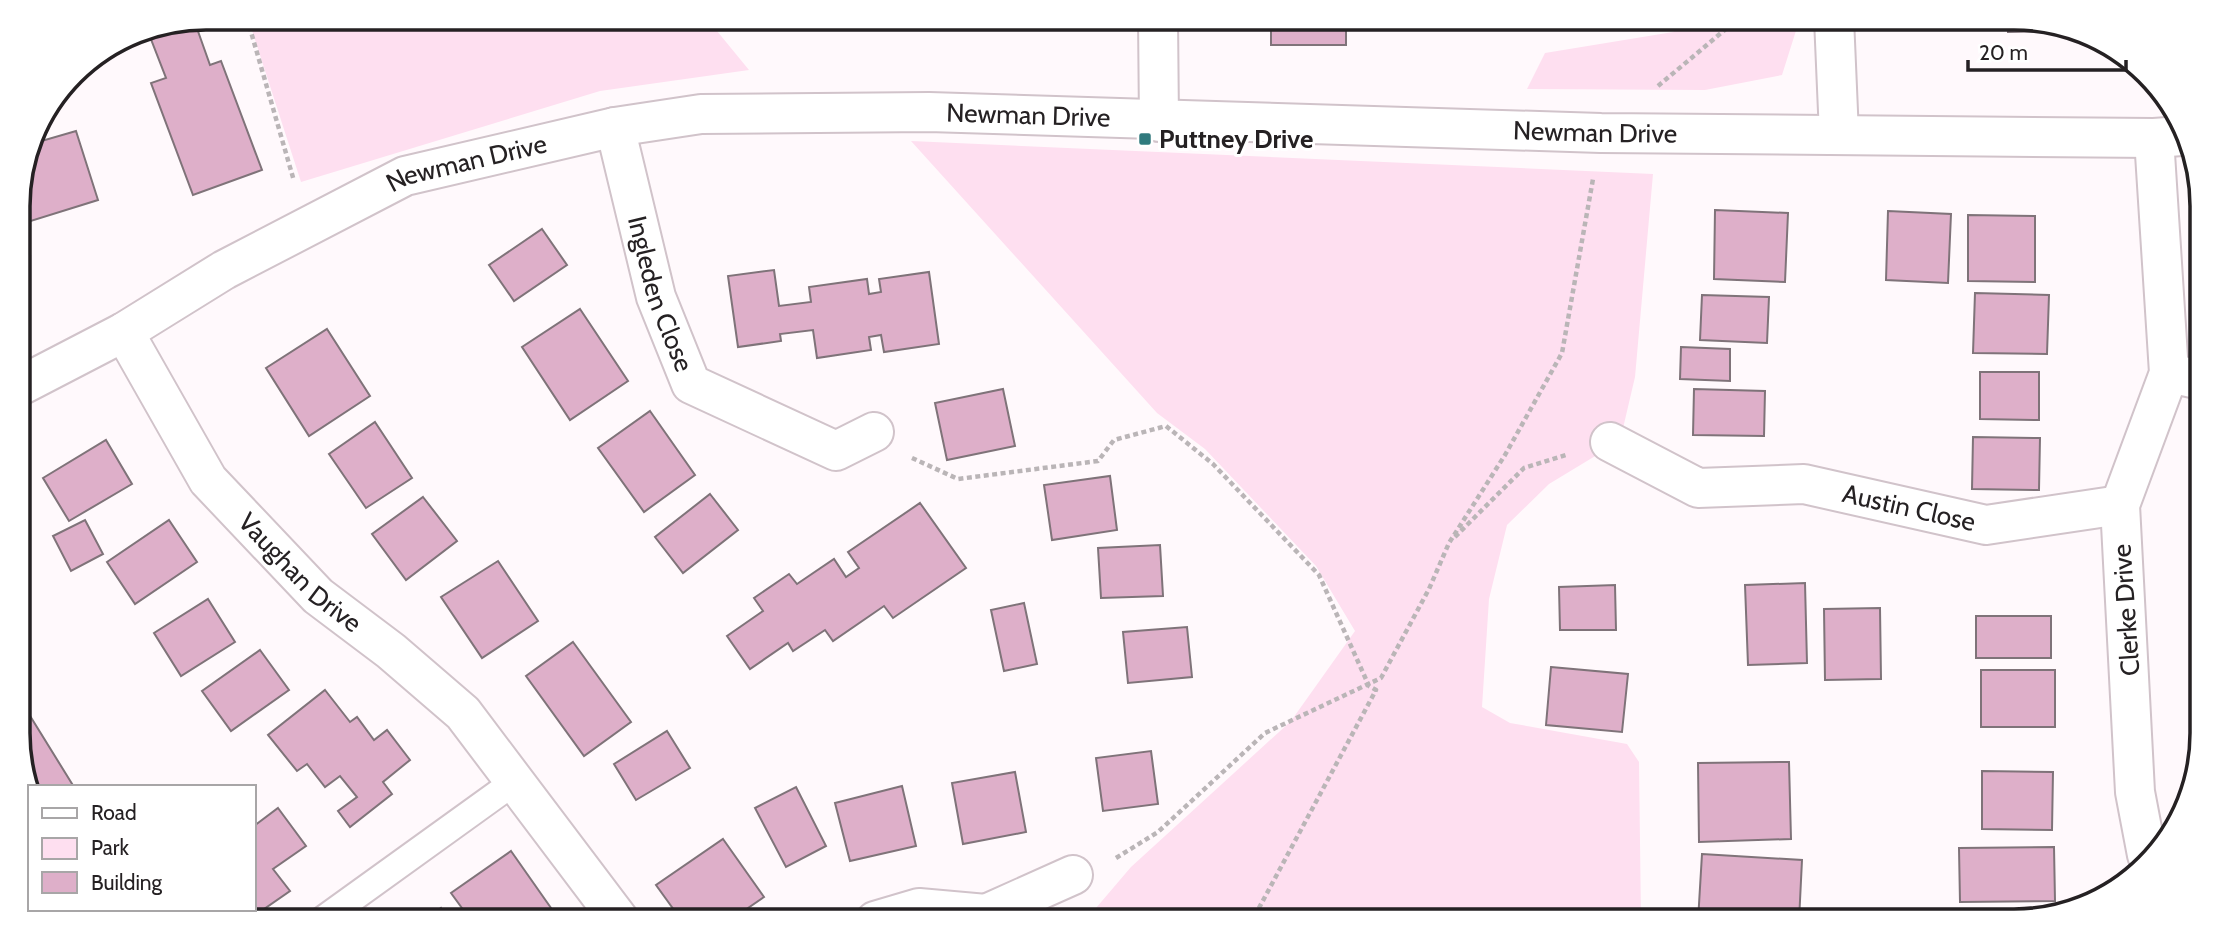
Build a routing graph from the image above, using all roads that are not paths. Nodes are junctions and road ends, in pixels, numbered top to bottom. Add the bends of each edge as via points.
1 (1158, 30) edge
2 (1835, 30) edge
3 (1159, 122) junction
4 (615, 127) junction
5 (1839, 135) junction
6 (2168, 137) edge
7 (124, 332) junction
8 (2185, 376) edge
9 (30, 381) edge
10 (874, 432) road end
11 (1610, 442) road end
12 (2120, 505) junction
13 (514, 782) junction
14 (2146, 850) edge
15 (1073, 875) road end
16 (339, 909) edge
17 (611, 909) edge
18 (1005, 909) edge

1 - 3 street
2 - 5 street
3 - 4 street, Newman Drive via 929,112 714,114
3 - 5 street, Newman Drive
4 - 7 street, Newman Drive via 405,176 224,270
4 - 10 street, Ingleden Close via 656,298 691,384 836,451
5 - 6 street, Newman Drive
6 - 8 street, Clerke Drive
7 - 9 street, Newman Drive
7 - 13 street, Vaughan Drive via 208,480 318,596 463,713
8 - 12 street, Clerke Drive
11 - 12 street, Austin Close via 1702,502 1804,484 1986,525
12 - 14 street, Clerke Drive via 2135,792
13 - 16 lane
13 - 17 street, Vaughan Drive
15 - 18 street

